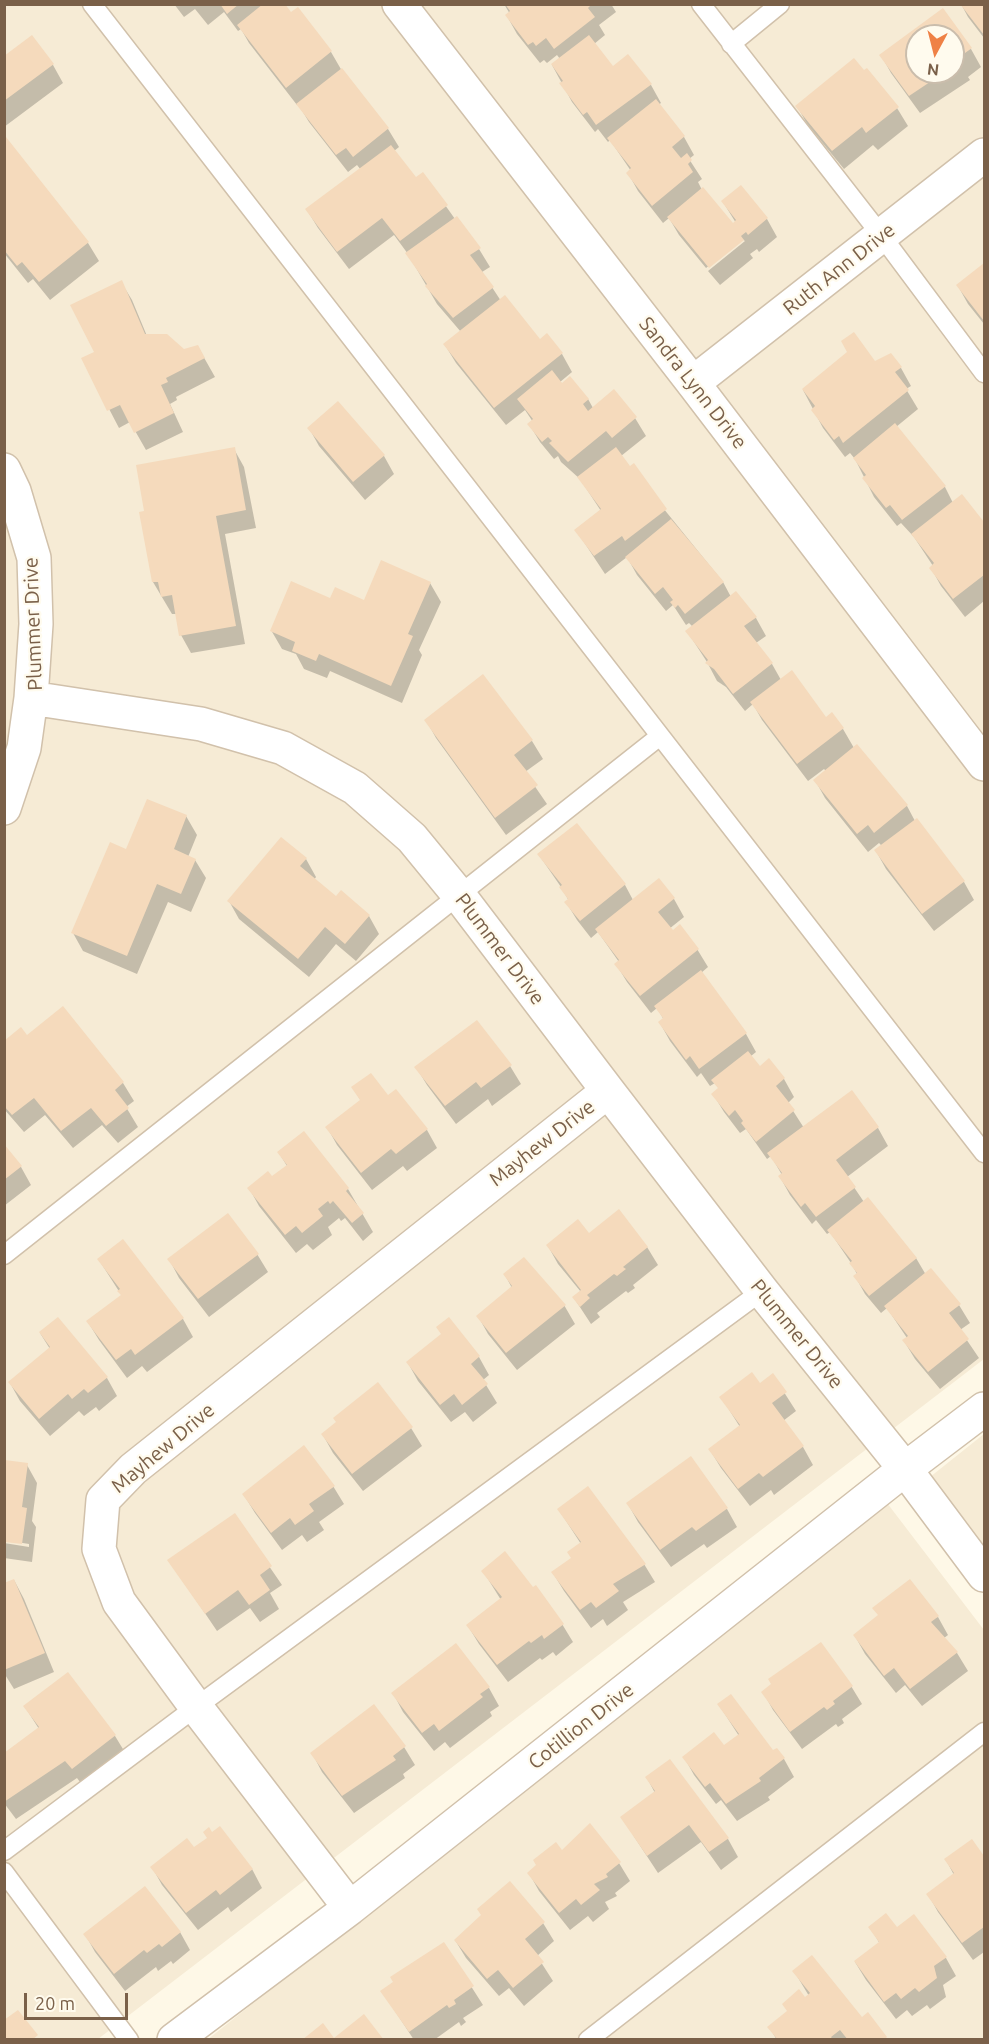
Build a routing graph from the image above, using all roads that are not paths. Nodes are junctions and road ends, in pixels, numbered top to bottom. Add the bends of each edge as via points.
1 (92, 4) edge
2 (399, 4) edge
3 (700, 4) edge
4 (780, 4) edge
5 (731, 44) junction
6 (984, 155) edge
7 (881, 235) junction
8 (984, 373) edge
9 (693, 383) junction
10 (4, 470) edge
11 (31, 698) junction
12 (660, 736) junction
13 (984, 764) edge
14 (4, 808) edge
15 (458, 894) junction
16 (608, 1091) junction
17 (984, 1153) edge
18 (4, 1255) edge
19 (762, 1291) junction
20 (984, 1409) edge
21 (905, 1469) junction
22 (984, 1575) edge
23 (196, 1707) junction
24 (984, 1732) edge
25 (4, 1851) edge
26 (4, 1872) edge
27 (350, 1908) junction
28 (129, 2040) edge
29 (174, 2040) edge
30 (588, 2040) edge

1 - 12 lane
2 - 9 street, Sandra Lynn Drive
3 - 5 lane
4 - 5 lane
5 - 7 lane
6 - 7 street, Ruth Ann Drive
7 - 8 lane
7 - 9 street, Ruth Ann Drive
9 - 13 street, Sandra Lynn Drive
10 - 11 street, Plummer Drive via 34,558 36,624
11 - 14 street via 24,748
11 - 15 street, Plummer Drive via 201,724 283,748 355,788 412,838
12 - 15 lane
12 - 17 lane
15 - 16 street, Plummer Drive
15 - 18 lane
16 - 19 street, Plummer Drive
16 - 23 street, Mayhew Drive via 133,1469 103,1500 99,1549 119,1602
19 - 21 street, Plummer Drive
19 - 23 lane
20 - 21 street, Cotillion Drive
21 - 22 street, Plummer Drive
21 - 27 street, Cotillion Drive
23 - 25 lane
23 - 27 street, Mayhew Drive
24 - 30 lane
26 - 28 lane
27 - 29 street, Cotillion Drive

